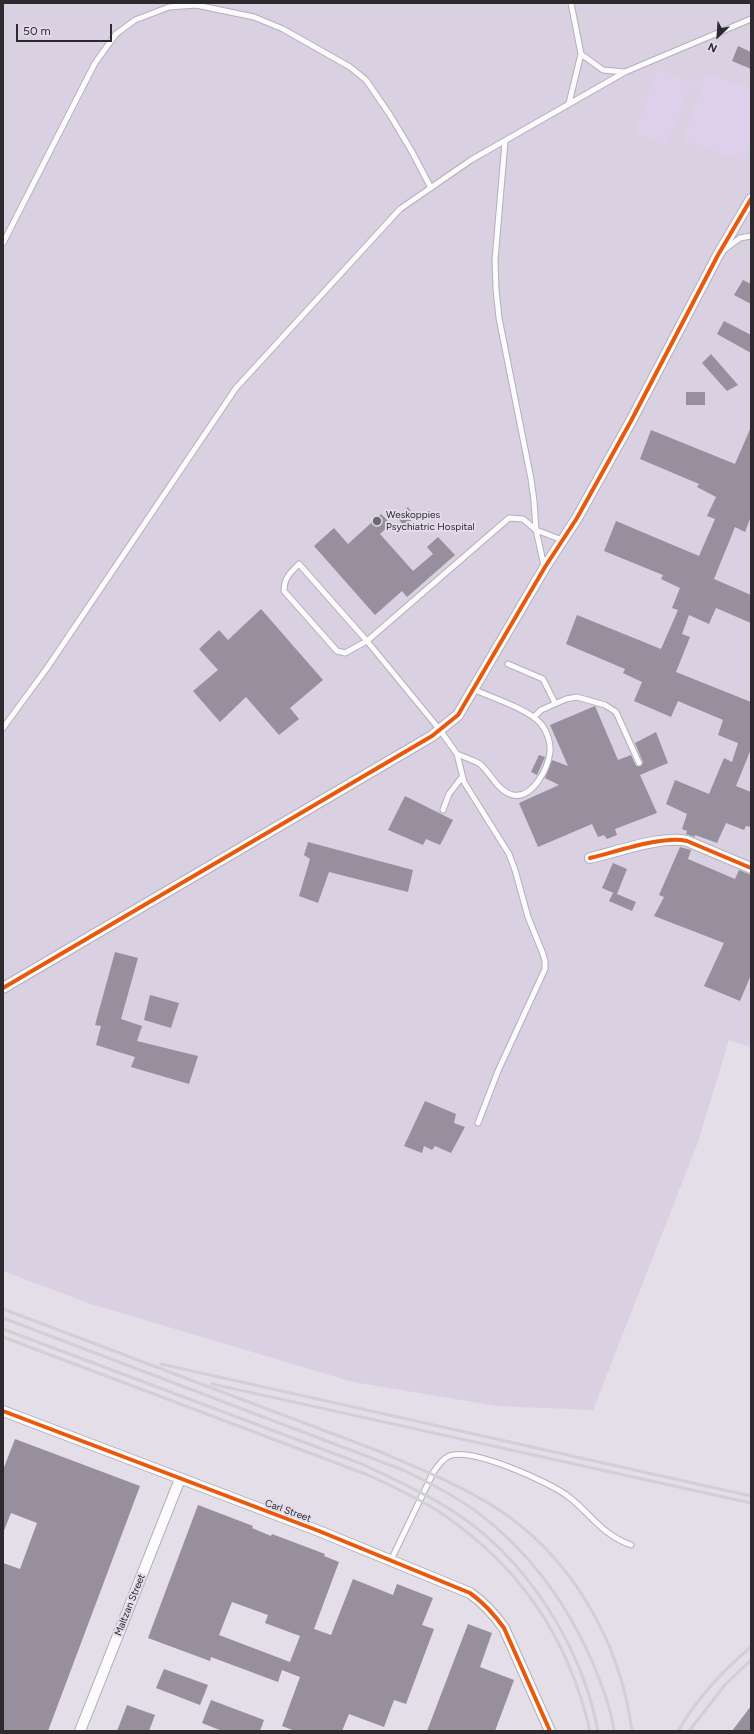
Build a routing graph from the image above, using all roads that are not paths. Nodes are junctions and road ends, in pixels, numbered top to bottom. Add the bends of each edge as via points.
1 (571, 3) edge
2 (751, 19) edge
3 (581, 54) junction
4 (625, 72) junction
5 (569, 103) junction
6 (505, 142) junction
7 (431, 188) junction
8 (751, 199) edge
9 (751, 236) edge
10 (3, 243) edge
11 (718, 255) junction
12 (536, 530) junction
13 (562, 540) junction
14 (544, 567) junction
15 (367, 641) junction
16 (508, 664) dead end
17 (472, 689) junction
18 (555, 703) junction
19 (534, 717) junction
20 (3, 728) edge
21 (440, 730) junction
22 (457, 754) junction
23 (640, 763) dead end
24 (462, 778) junction
25 (443, 810) dead end
26 (590, 858) dead end
27 (751, 868) edge
28 (3, 988) edge
29 (478, 1123) dead end
30 (3, 1411) edge
31 (180, 1479) junction
32 (631, 1545) dead end
33 (391, 1560) junction
34 (80, 1731) edge
35 (550, 1731) edge

1 - 3 lane
2 - 4 lane
3 - 4 lane via 604,70
3 - 5 lane
4 - 5 lane
5 - 6 lane
6 - 7 lane via 472,160
6 - 12 lane via 495,260 496,289 499,318 531,479
7 - 10 lane via 390,115 366,80 350,66 283,29 254,17 196,5 169,7 135,20 116,34 95,63
7 - 20 lane via 400,209 236,388 47,668
8 - 11 street
9 - 11 lane via 740,238
11 - 13 street via 628,428
12 - 13 lane
12 - 14 lane
12 - 15 lane via 523,519 509,518
13 - 14 street
14 - 17 street
15 - 15 lane via 330,600 298,564 287,576 284,591 337,651 345,653
15 - 21 lane
16 - 18 lane via 543,680
17 - 19 lane
17 - 21 street via 458,715
18 - 19 lane
18 - 23 lane via 577,697 592,700 612,709 619,718
19 - 22 lane via 547,734 550,754 541,776 529,791 520,795 509,793 497,784 480,764
21 - 22 lane
21 - 28 street
22 - 24 lane
24 - 25 lane via 450,794
24 - 29 lane via 508,854 545,961 541,979 498,1071
26 - 27 street via 677,838
30 - 31 street, Carl Street
31 - 33 street, Carl Street via 319,1530
31 - 34 street, Maltzan Street
32 - 33 lane via 604,1531 568,1496 536,1479 473,1455 458,1454 448,1456 433,1473
33 - 35 street, Carl Street via 470,1593 495,1614 504,1628

